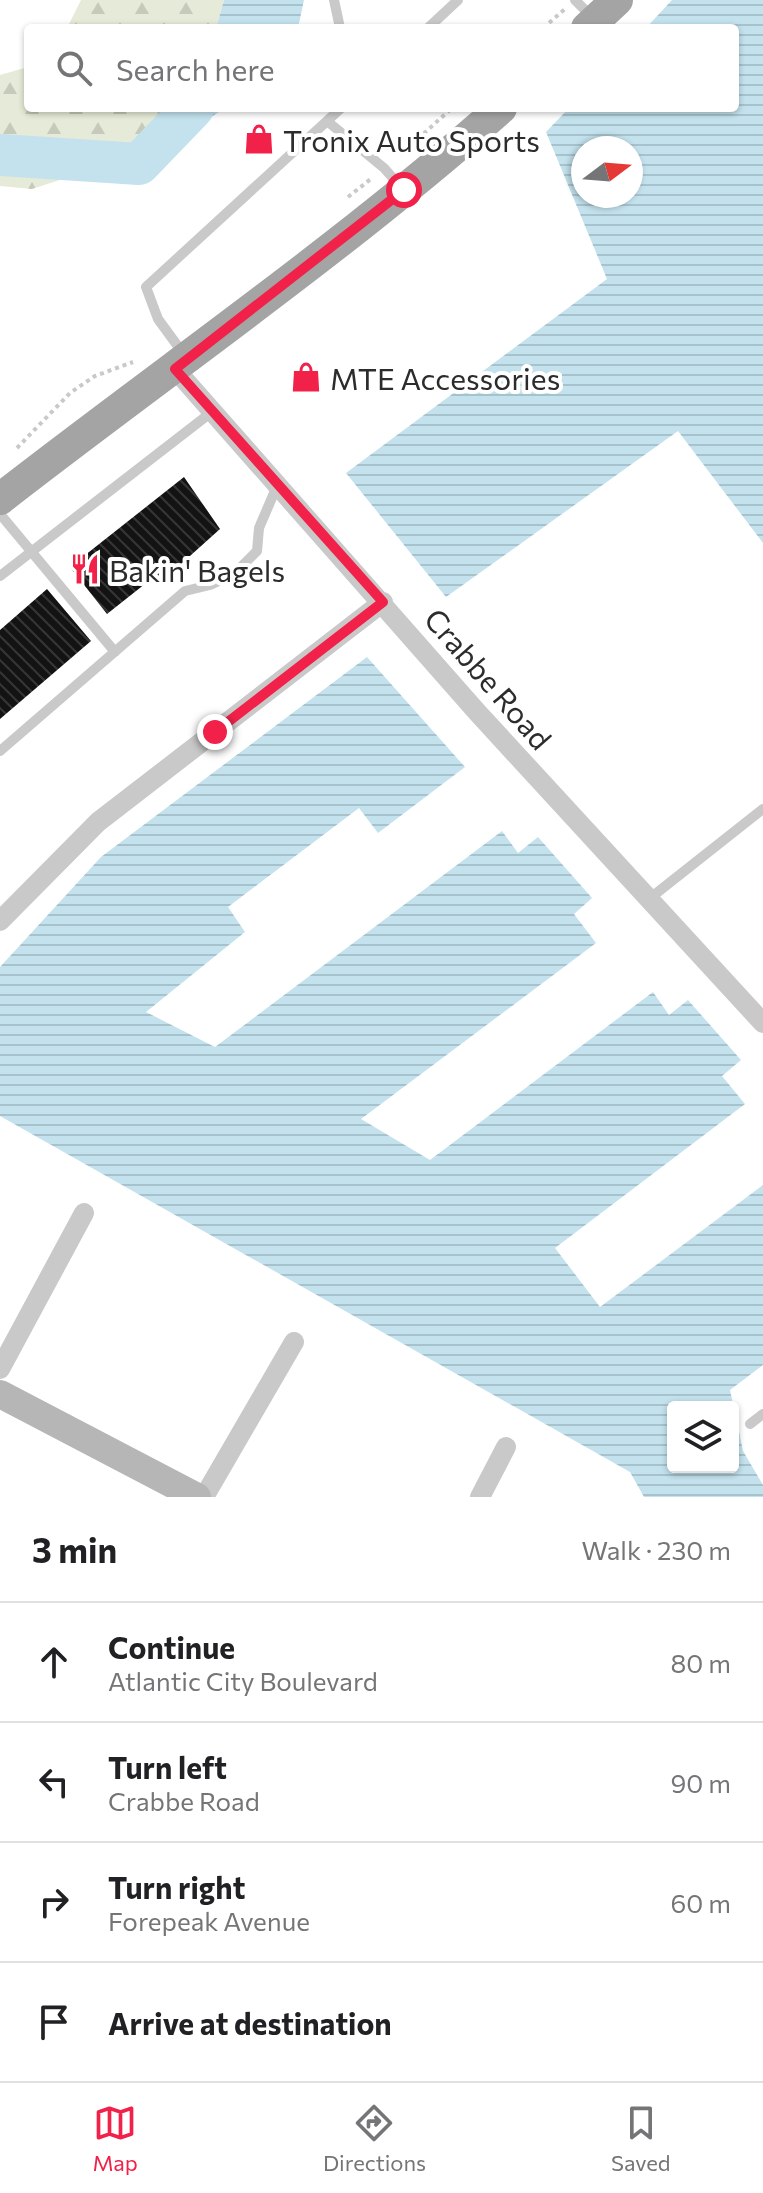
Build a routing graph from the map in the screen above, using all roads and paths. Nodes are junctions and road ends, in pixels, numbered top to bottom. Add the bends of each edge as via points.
1 (334, 0) edge
2 (458, 0) edge
3 (594, 12) edge
4 (339, 24) edge
5 (432, 24) edge
6 (556, 24) edge
7 (337, 112) edge
8 (449, 112) edge
9 (495, 112) edge
10 (327, 121) junction
11 (394, 179) junction
12 (336, 206) dead end
13 (137, 359) dead end
14 (181, 364) junction
15 (214, 410) junction
16 (14, 451) dead end
17 (278, 484) junction
18 (2, 498) edge
19 (31, 551) junction
20 (0, 576) edge
21 (383, 602) junction
22 (115, 652) junction
23 (0, 751) edge
24 (763, 809) edge
25 (649, 899) junction
26 (0, 921) edge
27 (763, 1023) edge
28 (84, 1213) dead end
29 (294, 1342) dead end
30 (0, 1369) edge
31 (0, 1394) edge
32 (763, 1414) edge
33 (750, 1424) dead end
34 (506, 1447) dead end
35 (197, 1497) edge
36 (204, 1497) edge
37 (480, 1497) edge

1 - 4 lane
2 - 5 lane
3 - 6 path
7 - 10 lane
8 - 11 path
9 - 11 main road
10 - 11 lane
10 - 14 lane via 146,287
11 - 12 path
11 - 14 main road
13 - 16 path via 70,393
14 - 15 street, Crabbe Road
14 - 18 main road
15 - 17 street, Crabbe Road
15 - 19 lane
17 - 21 street, Crabbe Road
17 - 22 lane via 259,528 257,551 234,574 185,591
18 - 19 lane
19 - 20 lane
19 - 22 lane
21 - 25 street, Crabbe Road
21 - 26 street via 98,822
22 - 23 lane
24 - 25 lane
25 - 27 street, Crabbe Road
28 - 30 street
29 - 36 street
31 - 35 street
32 - 33 lane
34 - 37 street

